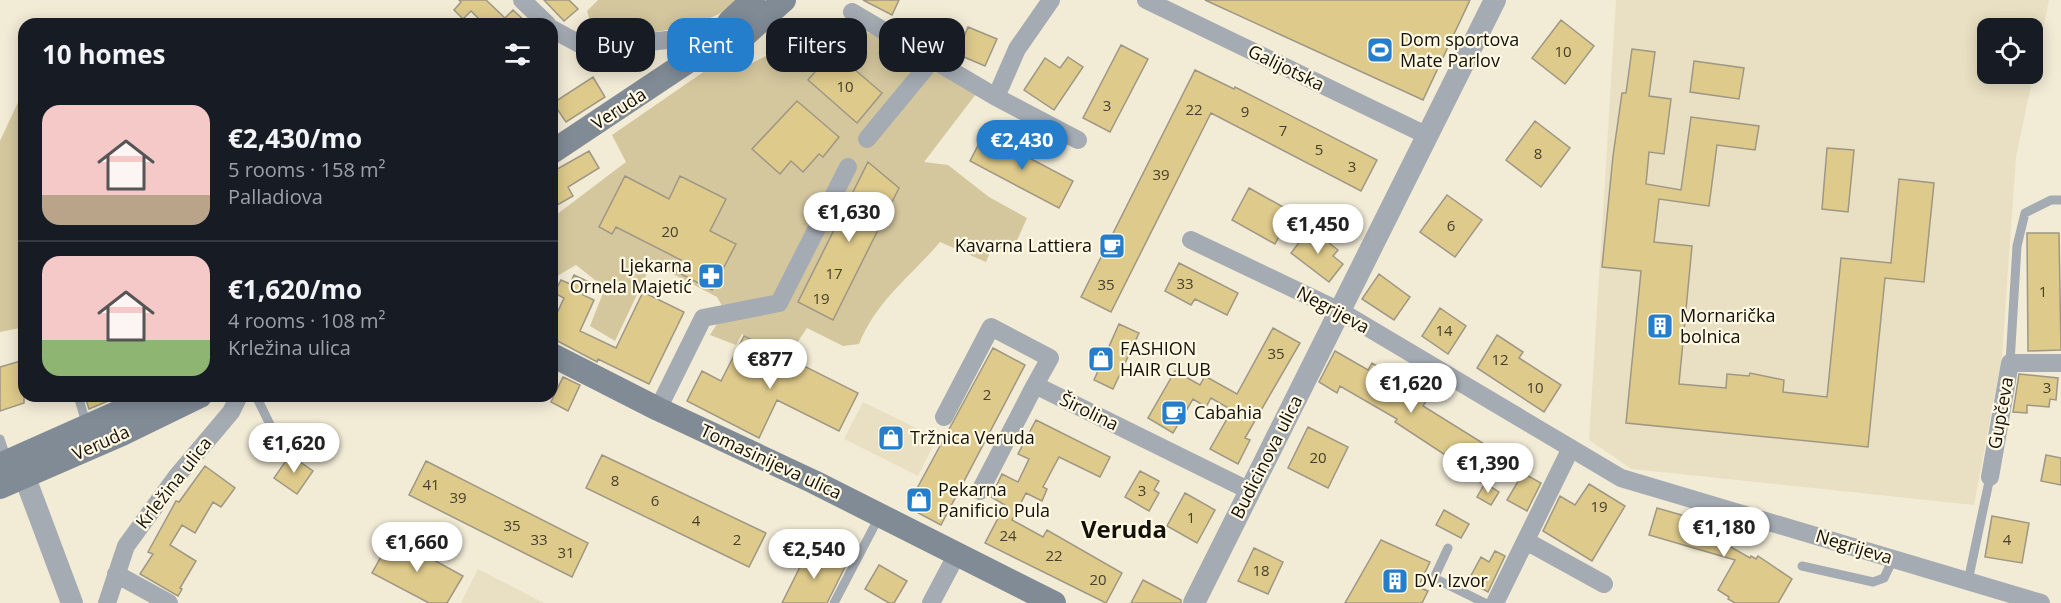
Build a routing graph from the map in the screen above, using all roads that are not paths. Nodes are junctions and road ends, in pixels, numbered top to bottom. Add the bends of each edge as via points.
1 (522, 0) edge
2 (753, 0) edge
3 (784, 0) edge
4 (1051, 0) edge
5 (1146, 0) edge
6 (1495, 0) edge
7 (852, 12) dead end
8 (540, 18) edge
9 (733, 18) edge
10 (754, 27) edge
11 (879, 28) edge
12 (558, 32) edge
13 (667, 40) edge
14 (673, 72) edge
15 (922, 72) edge
16 (955, 72) edge
17 (996, 97) junction
18 (1426, 135) junction
19 (867, 138) dead end
20 (1078, 140) dead end
21 (558, 148) edge
22 (848, 167) dead end
23 (2061, 200) edge
24 (1191, 240) dead end
25 (1340, 311) junction
26 (558, 358) edge
27 (2010, 363) junction
28 (2061, 363) edge
29 (1035, 385) junction
30 (80, 402) edge
31 (142, 402) edge
32 (184, 402) edge
33 (236, 402) edge
34 (259, 402) edge
35 (658, 409) junction
36 (944, 417) dead end
37 (87, 428) junction
38 (0, 439) edge
39 (281, 447) dead end
40 (1571, 448) junction
41 (12, 466) edge
42 (1990, 477) joint
43 (0, 487) edge
44 (980, 491) dead end
45 (1250, 491) junction
46 (880, 515) junction
47 (1526, 541) junction
48 (1448, 548) dead end
49 (957, 554) junction
50 (1893, 559) junction
51 (1802, 566) dead end
52 (116, 574) junction
53 (1968, 581) junction
54 (1604, 584) dead end
55 (72, 603) edge
56 (107, 603) edge
57 (169, 603) edge
58 (834, 603) edge
59 (931, 603) edge
60 (1054, 603) edge
61 (1194, 603) edge
62 (1485, 603) edge
63 (1495, 603) edge
64 (2041, 603) edge

1 - 8 street
2 - 9 main road, Veruda
3 - 10 main road, Veruda
4 - 17 street via 1017,49
5 - 18 street, Galijotska
6 - 18 street, Budicinova ulica
7 - 11 street
12 - 13 street via 589,49
14 - 21 main road, Veruda
15 - 19 street
16 - 17 street
17 - 20 street
18 - 25 street, Budicinova ulica
22 - 35 street via 779,303 703,318
23 - 27 lane via 2051,200 2025,213 2017,246
24 - 25 street, Negrijeva
25 - 40 street, Negrijeva
25 - 45 street, Budicinova ulica
26 - 35 main road, Tomasinijeva ulica
27 - 28 street, Gupčeva
27 - 42 street, Gupčeva
29 - 36 street via 1050,358 991,327
29 - 44 street
29 - 45 street, Širolina
30 - 37 lane
31 - 37 main road, Veruda
32 - 41 main road, Veruda
33 - 52 street, Krležina ulica via 126,546
34 - 39 lane
35 - 46 main road, Tomasinijeva ulica
37 - 41 main road, Veruda
38 - 41 lane
40 - 47 street
40 - 50 street, Negrijeva via 1621,478
41 - 43 main road, Veruda
41 - 55 street
42 - 53 lane
45 - 61 street, Budicinova ulica
46 - 49 main road, Tomasinijeva ulica
46 - 58 lane
47 - 54 street
47 - 63 street
48 - 62 lane via 1434,578
49 - 59 street
49 - 60 main road, Tomasinijeva ulica
50 - 51 lane via 1884,578 1873,582
50 - 53 street, Negrijeva
52 - 56 street, Krležina ulica
52 - 57 street
53 - 64 street, Negrijeva

